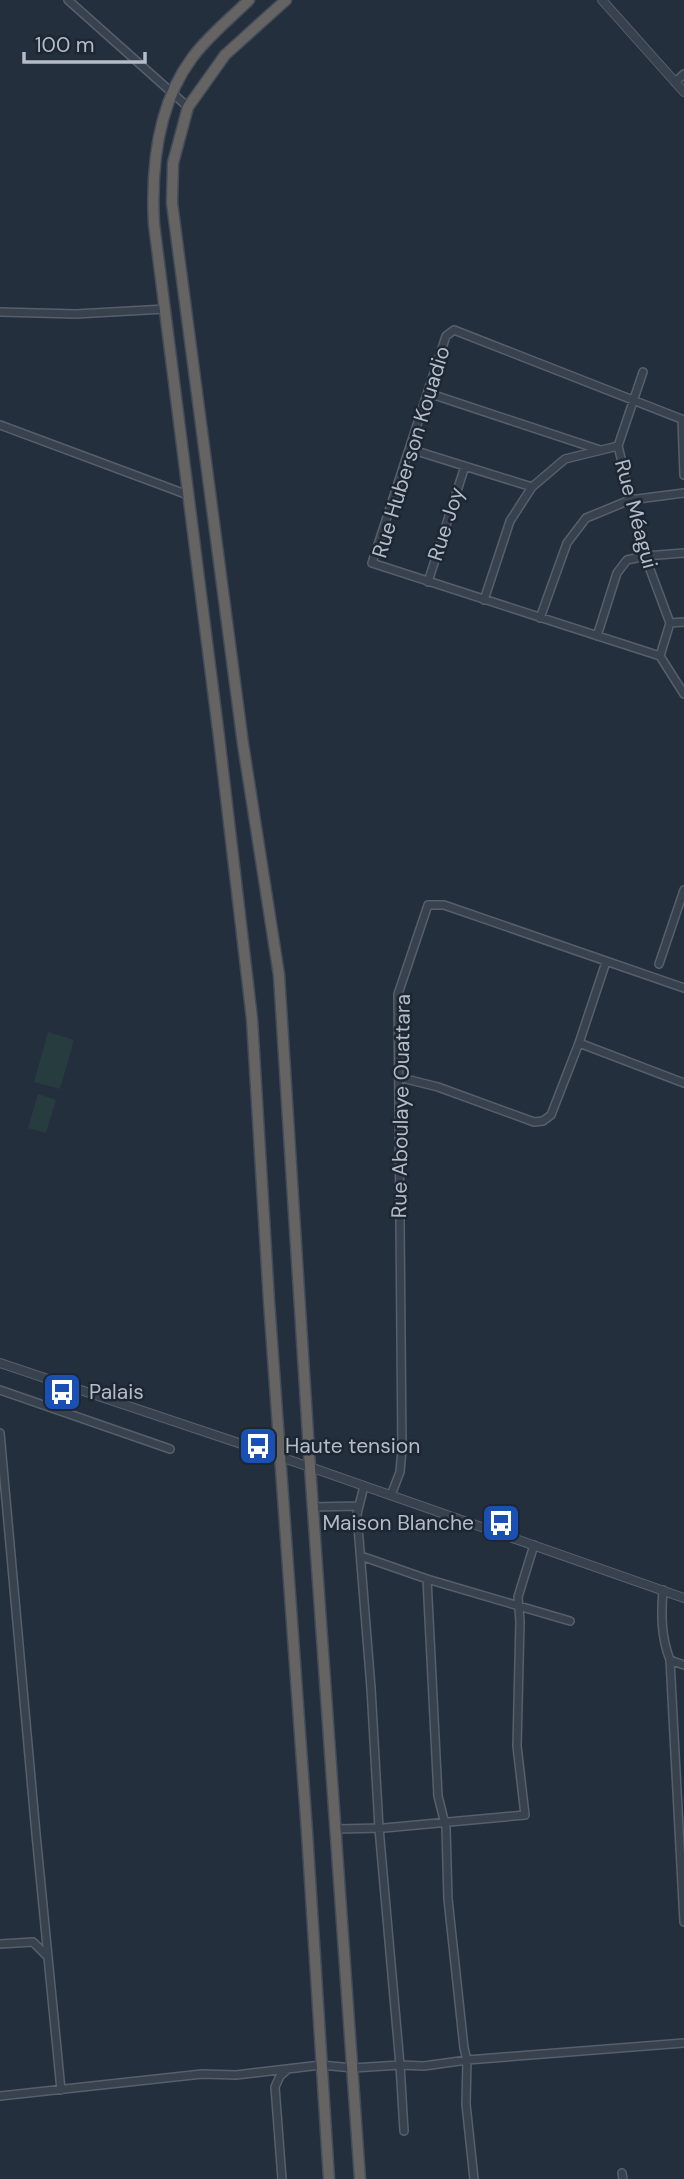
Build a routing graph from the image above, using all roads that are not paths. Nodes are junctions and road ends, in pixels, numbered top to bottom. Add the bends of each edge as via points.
1 (68, 0) edge
2 (249, 0) edge
3 (286, 0) edge
4 (602, 0) edge
5 (684, 74) edge
6 (675, 82) junction
7 (171, 92) junction
8 (684, 92) edge
9 (188, 107) junction
10 (165, 309) junction
11 (0, 312) edge
12 (643, 372) dead end
13 (428, 393) junction
14 (633, 400) junction
15 (683, 419) edge
16 (0, 425) edge
17 (618, 446) junction
18 (410, 449) junction
19 (601, 451) junction
20 (465, 466) junction
21 (684, 475) edge
22 (532, 487) junction
23 (684, 493) edge
24 (188, 495) junction
25 (630, 500) junction
26 (684, 553) edge
27 (645, 556) junction
28 (428, 582) junction
29 (484, 600) junction
30 (540, 618) junction
31 (684, 622) edge
32 (670, 623) junction
33 (597, 636) junction
34 (660, 656) junction
35 (684, 694) edge
36 (684, 890) edge
37 (606, 962) junction
38 (659, 964) dead end
39 (684, 988) edge
40 (579, 1044) junction
41 (398, 1077) junction
42 (684, 1083) edge
43 (0, 1363) edge
44 (0, 1390) edge
45 (0, 1433) edge
46 (170, 1449) dead end
47 (279, 1456) junction
48 (310, 1467) junction
49 (365, 1486) junction
50 (391, 1495) junction
51 (358, 1506) junction
52 (313, 1507) junction
53 (534, 1545) junction
54 (361, 1556) junction
55 (427, 1579) junction
56 (663, 1590) junction
57 (684, 1598) edge
58 (519, 1606) junction
59 (570, 1621) dead end
60 (670, 1660) junction
61 (684, 1665) edge
62 (444, 1821) junction
63 (379, 1828) junction
64 (336, 1829) junction
65 (684, 1922) edge
66 (0, 1944) edge
67 (48, 1956) junction
68 (684, 2043) edge
69 (467, 2060) junction
70 (321, 2065) junction
71 (400, 2065) junction
72 (353, 2068) junction
73 (287, 2070) junction
74 (61, 2090) junction
75 (0, 2096) edge
76 (404, 2131) dead end
77 (282, 2179) edge
78 (329, 2179) edge
79 (360, 2179) edge
80 (474, 2179) edge

1 - 7 street
2 - 7 highway via 192,58
3 - 9 highway via 225,55
4 - 6 street
5 - 6 street
6 - 8 street
7 - 9 street
7 - 10 highway via 153,195
9 - 48 highway via 173,163 172,203 243,744 279,975
10 - 11 street
10 - 24 highway
12 - 14 street, Rue Méagui
13 - 14 street, Rue Huberson Kouadio via 446,336 453,330
13 - 18 street, Rue Huberson Kouadio
13 - 19 street
14 - 15 street, Rue Huberson Kouadio
14 - 17 street, Rue Méagui
15 - 21 street
16 - 24 street
17 - 19 street
17 - 25 street, Rue Méagui
18 - 20 street
18 - 28 street, Rue Huberson Kouadio via 372,563
19 - 22 street via 565,459
20 - 22 street
20 - 28 street, Rue Joy
22 - 29 street via 510,521
23 - 25 street
24 - 47 highway via 252,1019
25 - 27 street, Rue Méagui
25 - 30 street via 586,518 567,543
26 - 27 street
27 - 32 street, Rue Méagui
27 - 33 street via 627,560 617,573
28 - 29 street, Rue Huberson Kouadio
29 - 30 street, Rue Huberson Kouadio
30 - 33 street, Rue Huberson Kouadio
31 - 32 street
32 - 34 street
33 - 34 street, Rue Huberson Kouadio
34 - 35 street
36 - 38 street
37 - 39 street, Rue Aboulaye Ouattara
37 - 40 street
37 - 41 street, Rue Aboulaye Ouattara via 444,905 428,905 398,994
40 - 41 street via 551,1115 542,1121
40 - 42 street
41 - 50 street, Rue Aboulaye Ouattara via 402,1449
43 - 47 street
44 - 46 street
45 - 67 street
47 - 48 street
47 - 70 highway
48 - 49 street
48 - 52 highway
49 - 50 street
49 - 51 street
50 - 53 street
51 - 52 street
51 - 54 street
52 - 64 highway
53 - 56 street
53 - 58 street
54 - 55 street
54 - 63 street
55 - 58 street
55 - 62 street via 438,1796
56 - 57 street
56 - 60 street via 661,1617
58 - 59 street
58 - 62 street via 517,1746 525,1815
60 - 61 street
60 - 65 street
62 - 63 street
62 - 69 street
63 - 64 street
63 - 71 street
64 - 72 highway
66 - 67 street via 33,1942
67 - 74 street
68 - 69 street
69 - 71 street
69 - 80 street via 466,2104
70 - 72 street
70 - 73 street
70 - 78 highway
71 - 72 street
71 - 76 street
72 - 79 highway
73 - 74 street via 202,2074
73 - 77 street via 275,2087
74 - 75 street

